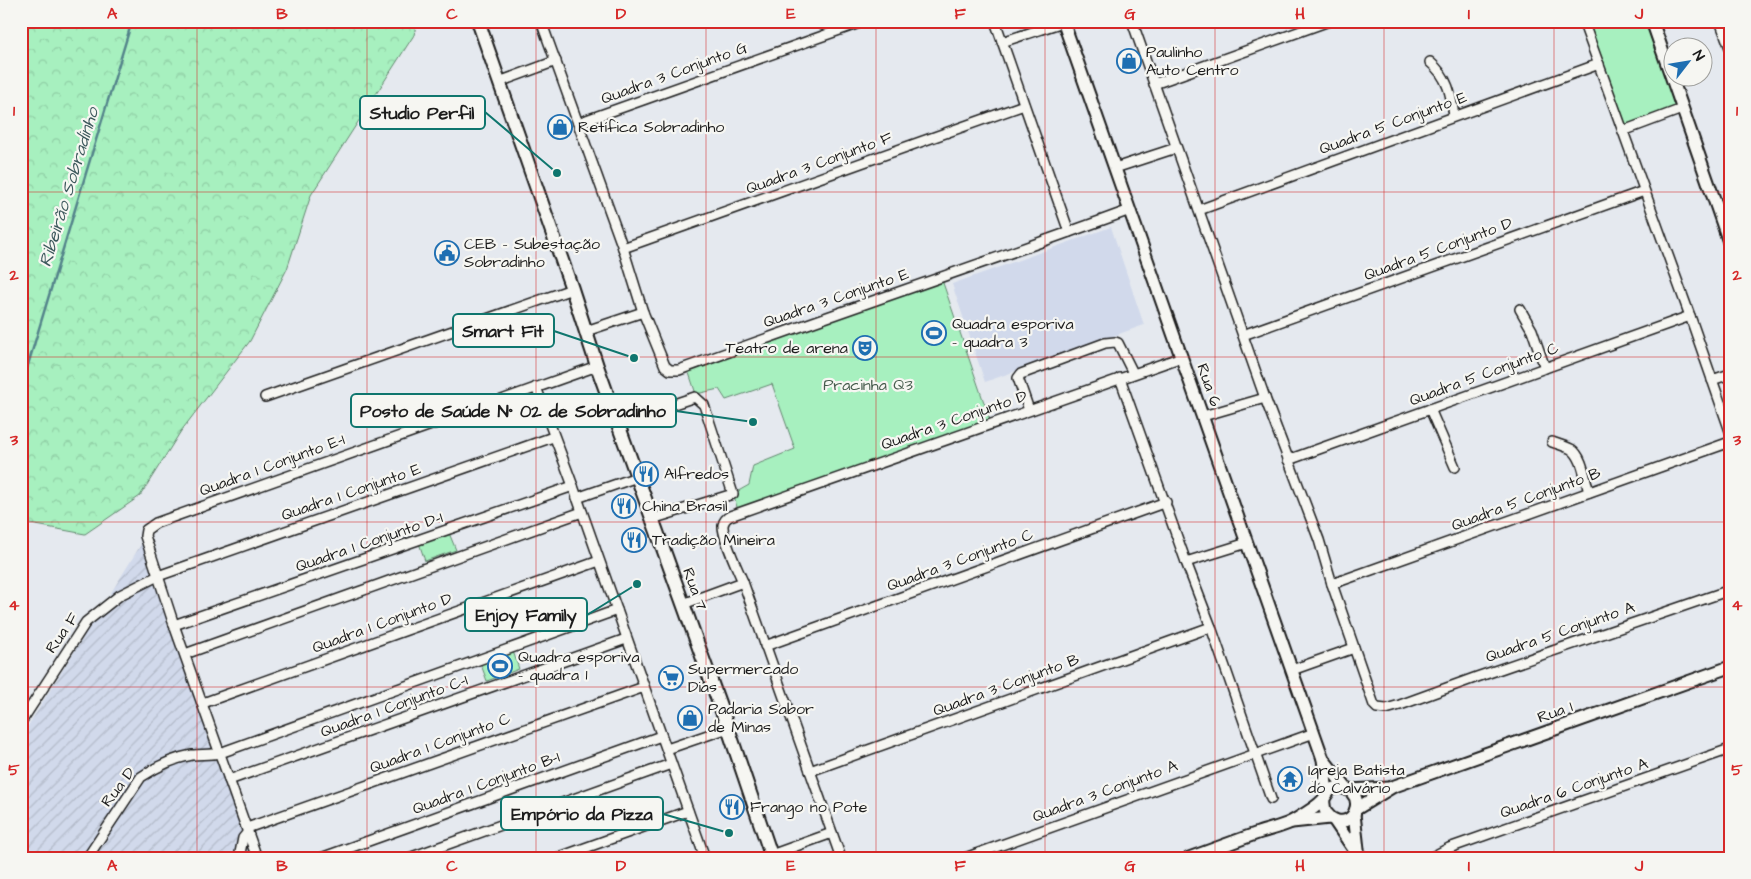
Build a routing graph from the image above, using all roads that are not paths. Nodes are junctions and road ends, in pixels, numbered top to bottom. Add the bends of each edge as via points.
1 (478, 21) edge
2 (541, 21) edge
3 (865, 21) edge
4 (995, 21) edge
5 (1132, 21) edge
6 (1329, 21) edge
7 (1583, 21) edge
8 (1652, 21) edge
9 (1721, 21) edge
10 (1063, 22) edge
11 (1002, 42) junction
12 (1730, 48) edge
13 (556, 61) junction
14 (1430, 62) dead end
15 (1599, 64) junction
16 (498, 82) junction
17 (1154, 84) junction
18 (1024, 105) junction
19 (1682, 109) junction
20 (1454, 116) junction
21 (578, 123) junction
22 (1623, 131) junction
23 (1176, 148) junction
24 (1115, 168) junction
25 (1644, 191) junction
26 (1130, 210) junction
27 (1198, 210) junction
28 (1069, 232) junction
29 (1728, 237) edge
30 (623, 248) junction
31 (572, 289) junction
32 (1520, 309) dead end
33 (643, 312) junction
34 (1690, 316) junction
35 (586, 332) junction
36 (1243, 335) junction
37 (1182, 357) junction
38 (597, 366) junction
39 (1545, 368) junction
40 (1132, 373) junction
41 (1730, 374) edge
42 (1120, 378) junction
43 (1712, 380) junction
44 (536, 387) junction
45 (265, 397) dead end
46 (1265, 398) junction
47 (1430, 409) junction
48 (1029, 410) junction
49 (1202, 416) junction
50 (617, 423) junction
51 (1730, 431) edge
52 (553, 437) junction
53 (1552, 442) dead end
54 (1730, 442) edge
55 (1288, 460) junction
56 (1455, 467) dead end
57 (637, 477) junction
58 (573, 486) junction
59 (1589, 492) junction
60 (577, 498) junction
61 (1166, 502) junction
62 (582, 512) junction
63 (652, 519) junction
64 (1247, 543) junction
65 (599, 561) junction
66 (1186, 562) junction
67 (158, 576) junction
68 (743, 582) junction
69 (1332, 584) junction
70 (1730, 590) edge
71 (120, 595) joint
72 (683, 604) junction
73 (617, 610) junction
74 (174, 626) junction
75 (1211, 627) junction
76 (626, 639) junction
77 (765, 646) junction
78 (1354, 648) junction
79 (185, 654) junction
80 (1730, 667) edge
81 (1292, 670) junction
82 (644, 687) junction
83 (203, 703) junction
84 (21, 722) edge
85 (728, 728) junction
86 (1314, 733) junction
87 (661, 736) junction
88 (1730, 749) edge
89 (666, 750) junction
90 (220, 753) junction
91 (1254, 753) junction
92 (1324, 759) junction
93 (671, 764) junction
94 (810, 771) junction
95 (229, 780) junction
96 (1392, 787) junction
97 (1347, 789) junction
98 (1325, 796) junction
99 (1272, 799) dead end
100 (688, 811) junction
101 (1355, 812) junction
102 (1332, 819) junction
103 (1290, 822) junction
104 (248, 830) junction
105 (832, 833) junction
106 (788, 853) edge
107 (771, 856) edge
108 (1358, 857) edge
109 (87, 858) edge
110 (239, 858) edge
111 (257, 858) edge
112 (321, 858) edge
113 (408, 858) edge
114 (557, 858) edge
115 (705, 858) edge
116 (840, 858) edge
117 (965, 858) edge
118 (1189, 858) edge
119 (1430, 858) edge

1 - 16 main road, Rua 7
2 - 13 street, Quadra 3 Conjunto E
3 - 21 street, Quadra 3 Conjunto G
4 - 11 street
5 - 17 street
6 - 17 street
7 - 15 street
8 - 19 street
9 - 12 street
10 - 11 street
10 - 24 street, Rua 6
11 - 18 street
13 - 16 street
13 - 21 street, Quadra 3 Conjunto E
14 - 20 street via 1444,79 1452,99
15 - 20 street, Quadra 5 Conjunto E
15 - 22 street
16 - 31 main road, Rua 7
17 - 23 street
18 - 28 street
18 - 30 street, Quadra 3 Conjunto F
19 - 22 street
19 - 29 street
20 - 27 street, Quadra 5 Conjunto E
21 - 30 street, Quadra 3 Conjunto E
22 - 25 street
23 - 24 street
23 - 27 street
24 - 26 street, Rua 6
25 - 34 street
25 - 36 street, Quadra 5 Conjunto D
26 - 28 street, Quadra 3 Conjunto E
26 - 37 street, Rua 6
27 - 36 street
28 - 33 street, Quadra 3 Conjunto E via 679,370 670,370 666,366
30 - 33 street, Quadra 3 Conjunto E
31 - 35 main road, Rua 7
31 - 45 street
32 - 39 street via 1532,330
33 - 35 street
34 - 39 street, Quadra 5 Conjunto C
34 - 43 street
35 - 38 main road, Rua 7
36 - 46 street
37 - 40 street, Quadra 3 Conjunto D
37 - 49 street, Rua 6
38 - 44 street, Quadra 1 Conjunto E-1
38 - 50 main road, Rua 7
39 - 47 street, Quadra 5 Conjunto C
40 - 42 street, Quadra 3 Conjunto D
40 - 48 street via 1118,344 1105,343 1021,374 1018,378
41 - 43 street
42 - 48 street, Quadra 3 Conjunto D
42 - 61 street
43 - 51 street
44 - 52 street
44 - 67 street, Quadra 1 Conjunto E-1 via 156,523 146,530 145,536
46 - 49 street
46 - 55 street
47 - 55 street, Quadra 5 Conjunto C
47 - 56 street
48 - 68 street, Quadra 3 Conjunto D via 726,518 723,530
49 - 64 street, Rua 6
50 - 57 main road, Rua 7
50 - 63 street via 695,397 704,405 733,494
52 - 58 street
52 - 67 street, Quadra 1 Conjunto E
53 - 59 street via 1576,453
54 - 59 street, Quadra 5 Conjunto B
55 - 69 street
57 - 60 street
57 - 63 main road, Rua 7
58 - 60 street
58 - 74 street, Quadra 1 Conjunto D-1
59 - 69 street, Quadra 5 Conjunto B
60 - 62 street
61 - 66 street
61 - 77 street, Quadra 3 Conjunto C
62 - 65 street
62 - 79 street
63 - 72 main road, Rua 7
64 - 66 street
64 - 81 street, Rua 6
65 - 73 street
65 - 83 street, Quadra 1 Conjunto D
66 - 75 street
67 - 71 street, Quadra 1 Conjunto E
67 - 74 street
68 - 72 street
68 - 77 street
69 - 78 street
70 - 78 street, Quadra 5 Conjunto A via 1386,709 1374,706
71 - 84 street, Rua F via 86,622
72 - 85 main road, Rua 7
73 - 76 street
73 - 90 street, Quadra 1 Conjunto C-1
74 - 79 street
75 - 91 street
75 - 94 street, Quadra 3 Conjunto B
76 - 82 street
76 - 95 street, Quadra 1 Conjunto C-1
77 - 94 street
78 - 81 street
79 - 83 street
80 - 96 street, Rua 1
81 - 86 street, Rua 6
82 - 87 street
82 - 104 street, Quadra 1 Conjunto C
83 - 90 street
85 - 89 street
85 - 107 main road, Rua 7
86 - 91 street, Quadra 3 Conjunto A
86 - 92 street, Rua 6
87 - 89 street
87 - 112 street, Quadra 1 Conjunto B-1
88 - 119 street, Quadra 6 Conjunto A via 1449,848
89 - 93 street
90 - 95 street
90 - 109 street, Rua D via 178,759 142,777
91 - 99 street
91 - 117 street, Quadra 3 Conjunto A
92 - 97 street, Rua 6
92 - 98 street, Rua 6
93 - 100 street
93 - 113 street
94 - 105 street
95 - 104 street
96 - 97 street
96 - 101 street
97 - 98 street via 1336,788
97 - 101 street via 1356,798
98 - 102 street via 1324,810
98 - 103 street
100 - 114 street
100 - 115 street
101 - 102 street via 1345,820
101 - 108 street
102 - 103 street
102 - 108 street
103 - 118 street
104 - 110 street
104 - 111 street
105 - 106 street
105 - 116 street
106 - 107 street

